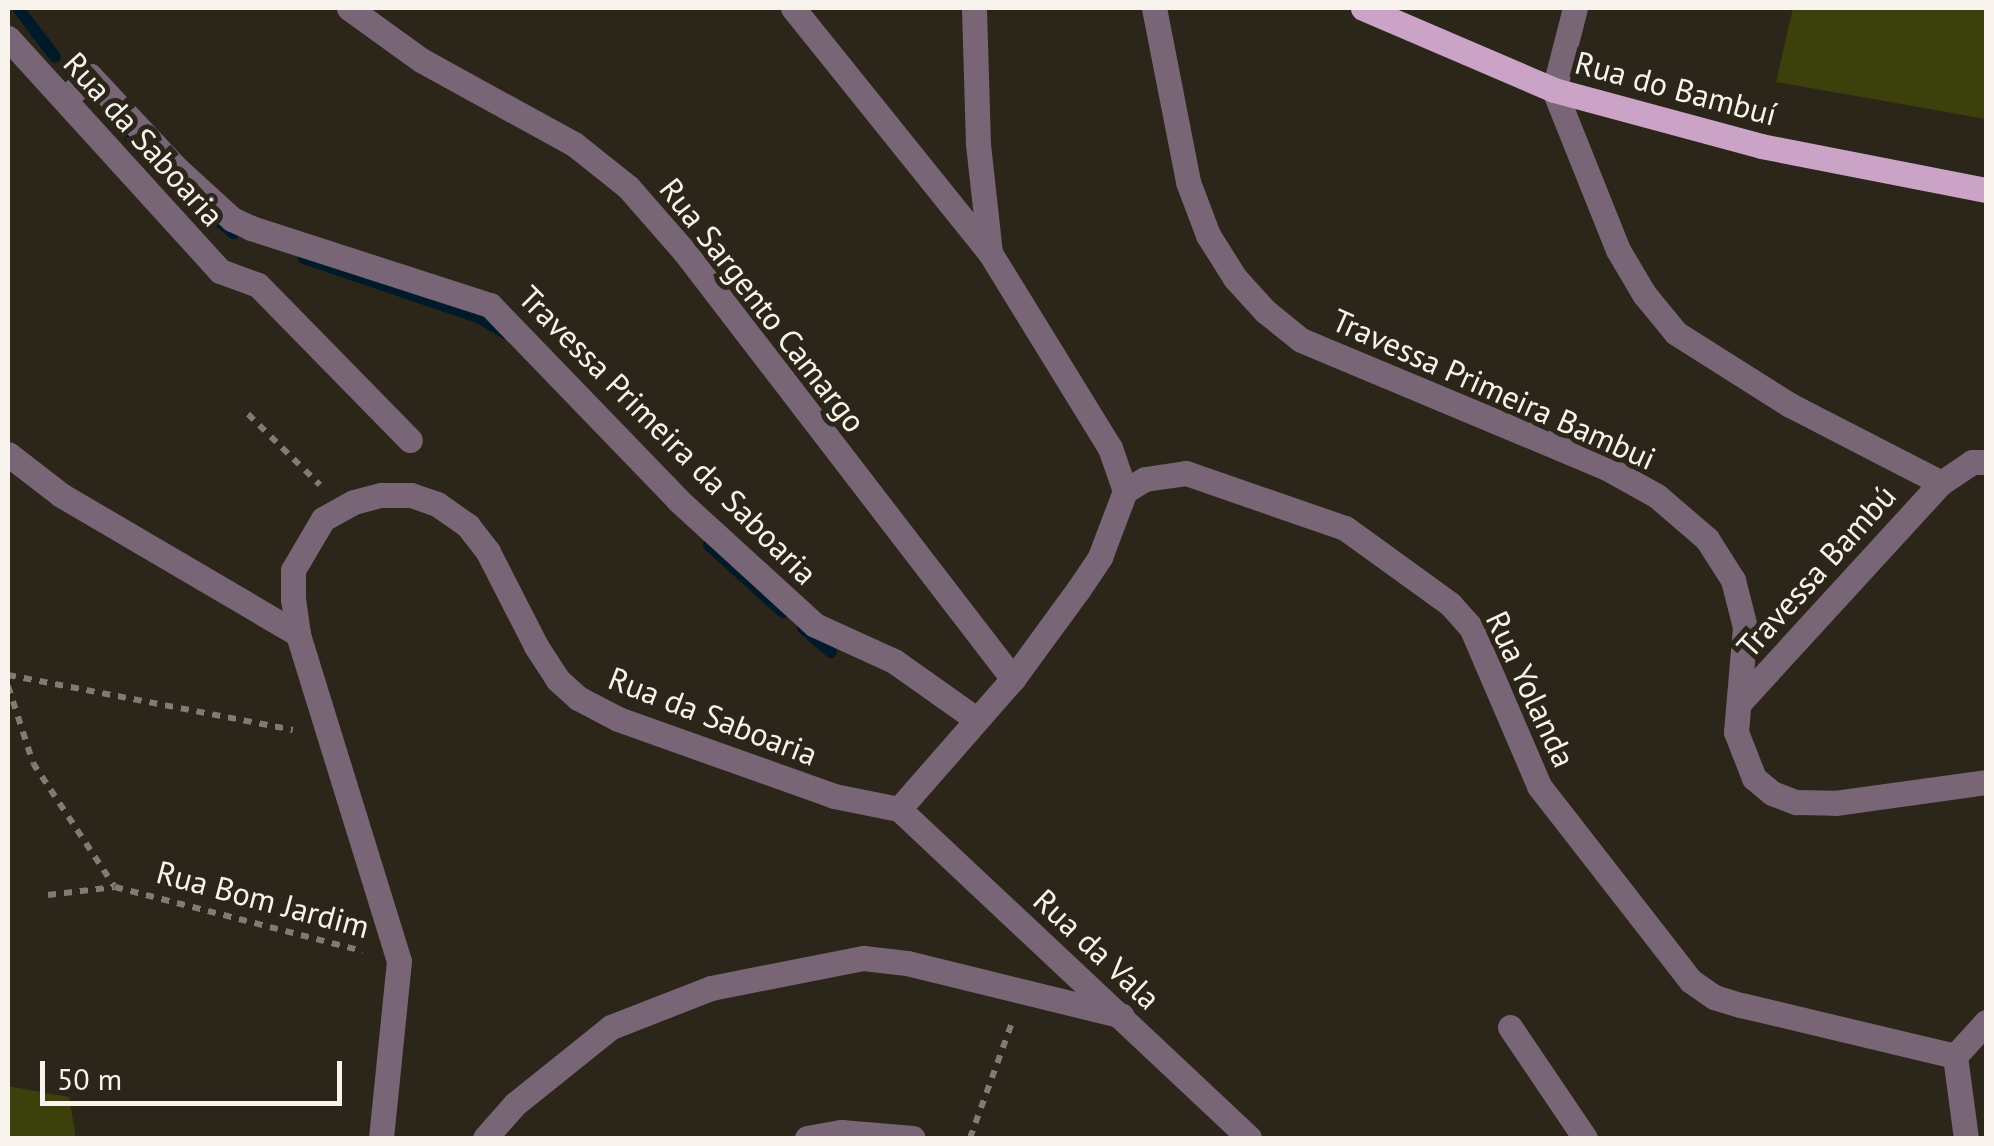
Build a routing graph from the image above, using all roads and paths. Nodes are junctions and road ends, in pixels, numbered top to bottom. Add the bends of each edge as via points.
1 (349, 8) edge
2 (793, 8) edge
3 (974, 8) edge
4 (1154, 8) edge
5 (1363, 8) edge
6 (1575, 8) edge
7 (8, 38) edge
8 (1554, 90) junction
9 (74, 91) junction
10 (1986, 190) edge
11 (990, 253) junction
12 (248, 414) dead end
13 (410, 440) dead end
14 (8, 454) edge
15 (1986, 462) edge
16 (1942, 483) junction
17 (1125, 491) junction
18 (342, 508) junction
19 (298, 634) junction
20 (8, 675) edge
21 (1014, 680) junction
22 (8, 686) edge
23 (1739, 704) junction
24 (976, 719) junction
25 (329, 737) junction
26 (1986, 782) edge
27 (899, 809) junction
28 (115, 887) junction
29 (48, 896) dead end
30 (399, 961) junction
31 (1024, 991) junction
32 (1122, 1016) junction
33 (1986, 1022) edge
34 (1510, 1027) dead end
35 (1955, 1056) junction
36 (382, 1138) edge
37 (485, 1138) edge
38 (807, 1138) edge
39 (913, 1138) edge
40 (970, 1138) edge
41 (1248, 1138) edge
42 (1585, 1138) edge
43 (1966, 1138) edge

1 - 21 street, Rua Sargento Camargo via 421,60 574,144 628,187
2 - 11 street
3 - 11 street
4 - 23 street, Travessa Primeira Bambui via 1188,182 1208,235 1235,278 1301,340 1607,468 1683,515 1734,580 1745,627
5 - 8 main road, Rua do Bambuí
6 - 8 street
7 - 9 street, Rua da Saboaria
8 - 10 main road, Rua do Bambuí via 1761,146
8 - 16 street via 1618,250 1676,333 1790,405
9 - 13 street, Rua da Saboaria via 220,271 258,285
9 - 24 street, Travessa Primeira da Saboaria via 90,76 232,219 490,305 678,500 815,624 894,661
11 - 17 street via 1110,448
12 - 18 path
14 - 19 street via 61,495
15 - 16 street via 1972,462
16 - 23 street, Travessa Bambú
17 - 21 street via 1100,558
17 - 35 street, Rua Yolanda via 1145,479 1186,474 1344,528 1450,604 1471,627 1539,786 1692,981 1740,1006
18 - 19 street via 323,520 294,570
18 - 27 street, Rua da Saboaria via 411,494 468,526 558,680 598,710 834,796
19 - 25 street
20 - 25 path
21 - 24 street
22 - 28 path, Rua Bom Jardim via 33,763
23 - 26 street, Travessa Primeira Bambui via 1736,732 1754,778 1796,802
24 - 27 street
25 - 30 street
27 - 32 street, Rua da Vala
28 - 29 path, Rua Bom Jardim
28 - 30 path, Rua Bom Jardim
30 - 36 street
31 - 32 street
31 - 37 street via 863,958 711,988 611,1027 515,1104
31 - 40 path
32 - 41 street, Rua da Vala
33 - 35 street
34 - 42 street
35 - 43 street
38 - 39 street via 841,1132

